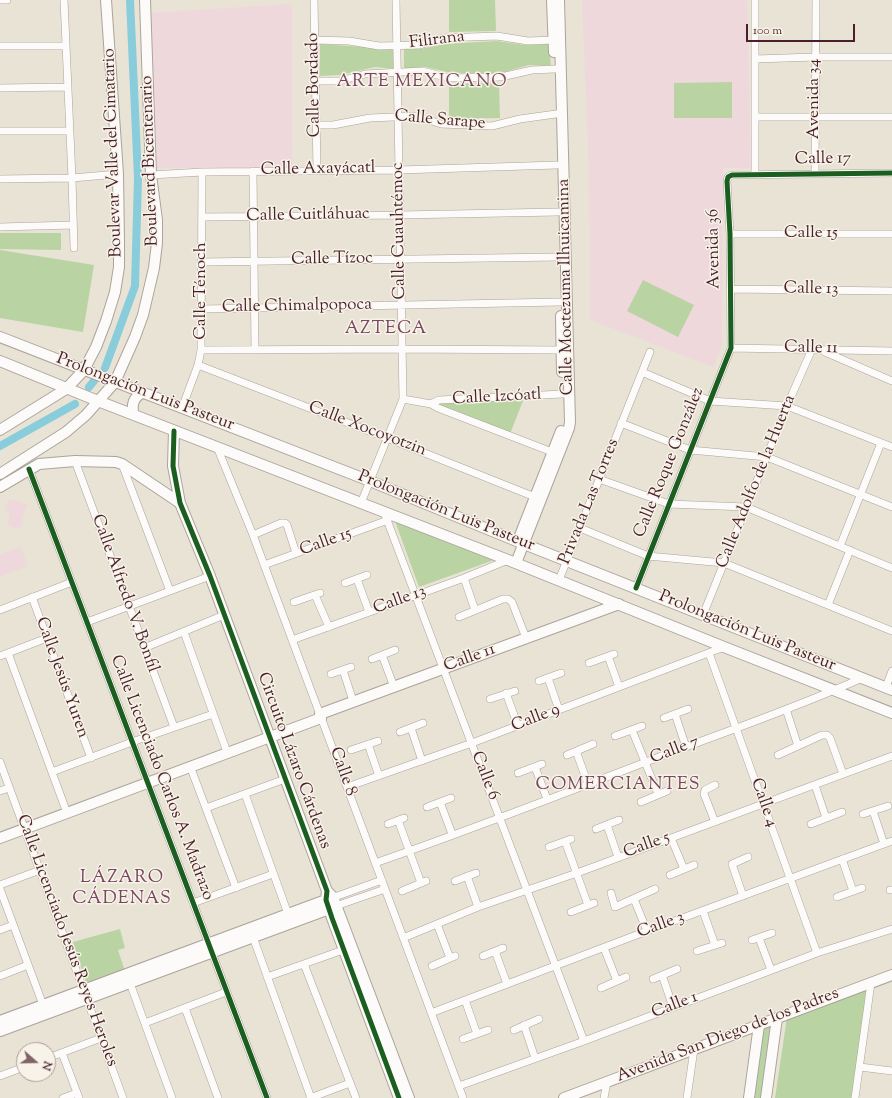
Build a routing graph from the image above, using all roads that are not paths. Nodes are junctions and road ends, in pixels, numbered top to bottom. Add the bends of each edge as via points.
1 (0, 0) edge
2 (7, 0) edge
3 (64, 0) edge
4 (106, 0) edge
5 (145, 0) edge
6 (314, 0) edge
7 (396, 0) edge
8 (552, 0) edge
9 (559, 0) edge
10 (755, 0) edge
11 (816, 0) edge
12 (315, 40) junction
13 (556, 40) junction
14 (396, 45) junction
15 (0, 46) edge
16 (66, 46) junction
17 (815, 57) junction
18 (892, 57) edge
19 (755, 59) junction
20 (555, 69) junction
21 (397, 74) junction
22 (315, 81) junction
23 (67, 87) junction
24 (0, 88) edge
25 (560, 113) junction
26 (398, 116) junction
27 (755, 117) junction
28 (816, 117) junction
29 (892, 117) edge
30 (316, 125) junction
31 (0, 131) edge
32 (69, 131) junction
33 (557, 165) junction
34 (317, 170) junction
35 (399, 170) junction
36 (253, 171) junction
37 (202, 172) junction
38 (892, 173) edge
39 (118, 174) junction
40 (755, 174) junction
41 (815, 174) junction
42 (151, 175) junction
43 (0, 178) edge
44 (72, 178) junction
45 (558, 212) junction
46 (400, 216) junction
47 (254, 217) junction
48 (202, 218) junction
49 (73, 225) junction
50 (0, 227) edge
51 (730, 234) junction
52 (892, 234) edge
53 (74, 248) dead end
54 (559, 257) junction
55 (400, 259) junction
56 (255, 261) junction
57 (202, 262) junction
58 (730, 289) junction
59 (892, 291) edge
60 (560, 302) junction
61 (401, 304) junction
62 (255, 308) junction
63 (202, 309) junction
64 (0, 337) edge
65 (731, 348) junction
66 (402, 349) junction
67 (812, 349) junction
68 (201, 350) junction
69 (255, 350) junction
70 (561, 350) junction
71 (821, 350) junction
72 (892, 351) edge
73 (650, 352) dead end
74 (0, 361) edge
75 (198, 365) junction
76 (84, 370) junction
77 (642, 372) junction
78 (892, 381) edge
79 (115, 382) junction
80 (66, 389) junction
81 (142, 393) junction
82 (563, 394) junction
83 (403, 399) junction
84 (98, 401) junction
85 (710, 401) junction
86 (431, 404) junction
87 (787, 406) junction
88 (182, 408) junction
89 (133, 414) junction
90 (621, 423) junction
91 (0, 430) edge
92 (174, 431) junction
93 (387, 438) junction
94 (881, 443) junction
95 (892, 447) edge
96 (217, 448) junction
97 (37, 450) junction
98 (690, 450) junction
99 (552, 452) junction
100 (767, 456) junction
101 (26, 458) junction
102 (75, 461) junction
103 (43, 463) junction
104 (122, 464) junction
105 (29, 469) junction
106 (0, 474) edge
107 (599, 479) junction
108 (370, 481) junction
109 (3, 485) edge
110 (861, 495) junction
111 (535, 497) junction
112 (180, 503) junction
113 (361, 503) junction
114 (669, 504) junction
115 (746, 507) junction
116 (892, 507) edge
117 (386, 516) junction
118 (580, 528) junction
119 (253, 535) junction
120 (521, 542) junction
121 (840, 546) junction
122 (850, 550) junction
123 (296, 553) junction
124 (648, 556) junction
125 (567, 560) junction
126 (512, 561) junction
127 (724, 563) junction
128 (264, 565) junction
129 (892, 568) edge
130 (367, 575) dead end
131 (210, 576) junction
132 (464, 578) junction
133 (357, 579) junction
134 (559, 580) junction
135 (72, 582) junction
136 (344, 583) dead end
137 (636, 588) junction
138 (170, 591) junction
139 (416, 595) junction
140 (32, 597) junction
141 (294, 602) dead end
142 (619, 604) junction
143 (828, 605) junction
144 (129, 606) junction
145 (0, 610) edge
146 (475, 610) junction
147 (369, 612) junction
148 (703, 614) junction
149 (224, 615) junction
150 (459, 617) dead end
151 (87, 622) junction
152 (329, 627) junction
153 (892, 631) edge
154 (184, 632) junction
155 (47, 638) junction
156 (526, 638) junction
157 (292, 640) junction
158 (724, 647) junction
159 (144, 648) junction
160 (395, 650) dead end
161 (8, 653) junction
162 (709, 653) junction
163 (382, 655) junction
164 (0, 656) edge
165 (372, 659) dead end
166 (589, 663) dead end
167 (351, 667) dead end
168 (444, 669) junction
169 (343, 670) junction
170 (892, 670) edge
171 (561, 673) dead end
172 (331, 674) dead end
173 (548, 678) junction
174 (862, 678) junction
175 (539, 681) dead end
176 (394, 687) junction
177 (619, 687) junction
178 (889, 688) edge
179 (835, 690) junction
180 (514, 691) dead end
181 (506, 694) junction
182 (490, 699) dead end
183 (353, 701) junction
184 (688, 709) dead end
185 (786, 709) junction
186 (559, 710) junction
187 (892, 712) edge
188 (213, 714) junction
189 (675, 714) junction
190 (321, 716) junction
191 (664, 718) dead end
192 (423, 723) dead end
193 (518, 726) junction
194 (642, 726) dead end
195 (174, 727) junction
196 (411, 728) junction
197 (736, 728) junction
198 (632, 730) junction
199 (400, 732) dead end
200 (269, 736) junction
201 (615, 736) dead end
202 (378, 741) dead end
203 (132, 742) junction
204 (472, 743) junction
205 (368, 744) junction
206 (593, 744) dead end
207 (798, 746) junction
208 (686, 747) junction
209 (351, 750) dead end
210 (576, 751) junction
211 (227, 752) junction
212 (567, 755) dead end
213 (778, 755) dead end
214 (892, 756) edge
215 (91, 758) junction
216 (422, 761) junction
217 (0, 762) edge
218 (646, 762) junction
219 (190, 766) junction
220 (52, 772) junction
221 (518, 773) dead end
222 (843, 774) junction
223 (379, 776) junction
224 (285, 779) junction
225 (148, 782) junction
226 (588, 784) junction
227 (714, 785) dead end
228 (815, 785) junction
229 (9, 788) junction
230 (347, 788) junction
231 (0, 791) edge
232 (667, 791) dead end
233 (245, 794) junction
234 (658, 794) junction
235 (451, 798) dead end
236 (547, 799) junction
237 (440, 802) junction
238 (641, 802) dead end
239 (764, 804) junction
240 (888, 806) dead end
241 (427, 807) dead end
242 (206, 808) junction
243 (873, 811) junction
244 (842, 812) dead end
245 (67, 813) junction
246 (863, 814) dead end
247 (500, 817) junction
248 (826, 818) junction
249 (620, 820) dead end
250 (714, 822) junction
251 (388, 824) dead end
252 (811, 824) dead end
253 (607, 825) junction
254 (24, 828) junction
255 (596, 829) dead end
256 (452, 834) junction
257 (0, 838) edge
258 (671, 838) junction
259 (892, 841) edge
260 (884, 844) junction
261 (549, 847) dead end
262 (410, 851) junction
263 (618, 857) junction
264 (748, 857) dead end
265 (842, 859) junction
266 (375, 862) junction
267 (694, 865) dead end
268 (684, 869) junction
269 (40, 870) junction
270 (476, 872) dead end
271 (576, 873) junction
272 (273, 874) junction
273 (670, 875) dead end
274 (466, 876) junction
275 (790, 878) junction
276 (382, 880) junction
277 (455, 881) dead end
278 (0, 885) edge
279 (236, 888) junction
280 (862, 888) dead end
281 (0, 889) edge
282 (385, 889) junction
283 (655, 889) dead end
284 (402, 891) dead end
285 (527, 891) junction
286 (853, 891) junction
287 (611, 893) dead end
288 (743, 896) junction
289 (837, 897) dead end
290 (634, 899) junction
291 (330, 901) junction
292 (193, 903) junction
293 (478, 907) junction
294 (703, 911) junction
295 (571, 912) dead end
296 (288, 914) junction
297 (437, 924) junction
298 (13, 925) junction
299 (892, 929) edge
300 (0, 930) edge
301 (647, 931) junction
302 (772, 933) dead end
303 (253, 937) junction
304 (403, 938) junction
305 (210, 948) junction
306 (503, 948) dead end
307 (604, 948) junction
308 (344, 950) junction
309 (495, 951) junction
310 (696, 951) dead end
311 (817, 953) junction
312 (483, 956) dead end
313 (304, 964) junction
314 (28, 965) junction
315 (432, 966) dead end
316 (556, 966) junction
317 (678, 969) dead end
318 (771, 970) junction
319 (662, 975) junction
320 (892, 975) edge
321 (0, 976) edge
322 (626, 977) dead end
323 (267, 978) junction
324 (652, 979) dead end
325 (617, 981) junction
326 (871, 982) junction
327 (130, 983) junction
328 (508, 984) junction
329 (601, 988) dead end
330 (226, 992) junction
331 (85, 994) junction
332 (465, 1000) junction
333 (43, 1005) junction
334 (673, 1007) junction
335 (185, 1008) junction
336 (431, 1013) junction
337 (777, 1018) junction
338 (539, 1019) dead end
339 (0, 1021) edge
340 (145, 1023) junction
341 (524, 1025) junction
342 (759, 1025) junction
343 (488, 1030) dead end
344 (514, 1030) dead end
345 (0, 1032) edge
346 (477, 1034) junction
347 (101, 1038) junction
348 (463, 1039) dead end
349 (584, 1041) junction
350 (694, 1049) junction
351 (62, 1053) junction
352 (56, 1055) edge
353 (535, 1058) junction
354 (860, 1067) junction
355 (16, 1070) edge
356 (892, 1071) edge
357 (0, 1076) edge
358 (607, 1082) junction
359 (350, 1083) junction
360 (458, 1086) junction
361 (78, 1095) edge
362 (63, 1098) edge
363 (123, 1098) edge
364 (172, 1098) edge
365 (218, 1098) edge
366 (267, 1098) edge
367 (310, 1098) edge
368 (356, 1098) edge
369 (399, 1098) edge
370 (409, 1098) edge
371 (463, 1098) edge
372 (564, 1098) edge
373 (604, 1098) edge
374 (687, 1098) edge
375 (749, 1098) edge
376 (766, 1098) edge
377 (855, 1098) edge

1 - 2 street
3 - 16 street
4 - 39 street, Boulevar Valle del Cimatario
5 - 42 street, Boulevard Bicentenario
6 - 12 street, Calle Bordado
7 - 14 street, Calle Cuauhtémoc
8 - 13 street, Calle Moctezuma Ilhuicamina
9 - 13 street, Calle Moctezuma Ilhuicamina
10 - 19 street
11 - 17 street, Avenida 34
12 - 14 street, Filirana
12 - 22 street, Calle Bordado
13 - 14 street, Filirana via 528,41 497,36 443,38 420,45
13 - 20 street, Calle Moctezuma Ilhuicamina
13 - 25 street, Calle Moctezuma Ilhuicamina
14 - 21 street, Calle Cuauhtémoc
15 - 16 street
16 - 23 street
17 - 18 street
17 - 19 street
17 - 28 street, Avenida 34
19 - 27 street
20 - 21 street via 532,70 501,77 449,78 422,71
20 - 25 street, Calle Moctezuma Ilhuicamina
21 - 22 street via 365,74 340,81
21 - 26 street, Calle Cuauhtémoc
22 - 30 street, Calle Bordado
23 - 24 street
23 - 32 street
25 - 26 street, Calle Sarape via 492,126 441,124 417,116
25 - 33 street, Calle Moctezuma Ilhuicamina
25 - 120 street, Calle Moctezuma Ilhuicamina via 570,422
26 - 30 street, Calle Sarape
26 - 35 street, Calle Cuauhtémoc
27 - 28 street
27 - 40 street
28 - 29 street
28 - 41 street, Avenida 34
30 - 34 street, Calle Bordado
31 - 32 street
32 - 44 street
33 - 35 street, Calle Axayácatl
33 - 45 street, Calle Moctezuma Ilhuicamina
34 - 35 street, Calle Axayácatl
34 - 36 street, Calle Axayácatl
35 - 46 street, Calle Cuauhtémoc
36 - 37 street, Calle Axayácatl
36 - 47 street
37 - 42 street, Calle Axayácatl
37 - 48 street, Calle Ténoch
38 - 41 street, Calle 17
39 - 44 street
39 - 76 street, Boulevar Valle del Cimatario via 119,267 115,292 106,321
40 - 41 street, Calle 17
40 - 51 street, Avenida 36 via 732,174 728,177
42 - 79 street, Boulevard Bicentenario via 157,220 154,268 143,315
43 - 44 street
44 - 49 street
45 - 46 street, Calle Cuitláhuac
45 - 54 street, Calle Moctezuma Ilhuicamina
46 - 47 street, Calle Cuitláhuac
46 - 55 street, Calle Cuauhtémoc
47 - 48 street, Calle Cuitláhuac
47 - 56 street
48 - 57 street, Calle Ténoch
49 - 50 street
49 - 53 street
51 - 52 street, Calle 15
51 - 58 street, Avenida 36
54 - 55 street, Calle Tízoc
54 - 60 street, Calle Moctezuma Ilhuicamina
55 - 56 street, Calle Tízoc
55 - 61 street, Calle Cuauhtémoc
56 - 57 street, Calle Tízoc
56 - 62 street
57 - 63 street, Calle Ténoch
58 - 59 street, Calle 13
58 - 65 street, Avenida 36
60 - 61 street, Calle Chimalpopoca
60 - 70 street, Calle Moctezuma Ilhuicamina
61 - 62 street, Calle Chimalpopoca
61 - 66 street, Calle Cuauhtémoc
62 - 63 street, Calle Chimalpopoca
62 - 69 street
63 - 68 street, Calle Ténoch
64 - 76 street, Prolongación Luis Pasteur
65 - 67 street, Calle 11
65 - 85 street, Calle Roque González
66 - 69 street
66 - 70 street
66 - 83 street, Calle Cuauhtémoc
67 - 71 street, Calle 11
67 - 87 street, Calle Adolfo de la Huerta
68 - 69 street
68 - 75 street, Calle Ténoch
70 - 82 street, Calle Moctezuma Ilhuicamina
71 - 72 street, Calle 11
71 - 78 street
73 - 77 street, Privada Las Torres
74 - 80 street, Prolongación Luis Pasteur
75 - 88 street, Calle Ténoch
75 - 93 street, Calle Xocoyotzin
76 - 79 street, Prolongación Luis Pasteur
76 - 80 street, Boulevar Valle del Cimatario
77 - 85 street
77 - 90 street, Privada Las Torres
79 - 81 street, Prolongación Luis Pasteur
79 - 84 street, Boulevard Bicentenario
80 - 84 street, Prolongación Luis Pasteur
80 - 91 street, Boulevar Valle del Cimatario
81 - 88 street, Prolongación Luis Pasteur
81 - 89 street via 133,400
82 - 86 street, Calle Izcóatl via 439,400
82 - 99 street, Calle Moctezuma Ilhuicamina via 563,426
83 - 86 street
83 - 93 street, Calle Cuauhtémoc
84 - 89 street, Prolongación Luis Pasteur
84 - 97 street, Boulevard Bicentenario via 66,432
85 - 87 street
85 - 98 street, Calle Roque González
86 - 99 street
87 - 94 street
87 - 100 street, Calle Adolfo de la Huerta
88 - 108 street, Prolongación Luis Pasteur
89 - 92 street, Prolongación Luis Pasteur
90 - 98 street
90 - 107 street, Privada Las Torres
92 - 96 street, Prolongación Luis Pasteur
92 - 112 street, Circuito Lázaro Cárdenas via 173,466
93 - 108 street, Calle Cuauhtémoc
93 - 111 street, Calle Xocoyotzin
94 - 95 street
94 - 110 street
96 - 113 street, Prolongación Luis Pasteur
96 - 119 street, Calle 8
97 - 101 street, Boulevard Bicentenario
97 - 103 street
98 - 100 street
98 - 114 street, Calle Roque González
99 - 111 street, Calle Moctezuma Ilhuicamina
100 - 110 street
100 - 115 street, Calle Adolfo de la Huerta
101 - 106 street, Boulevard Bicentenario
101 - 109 street
102 - 103 street
102 - 104 street
102 - 144 street, Calle Alfredo V. Bonfil
103 - 105 street
104 - 112 street
104 - 138 street
105 - 109 street
105 - 135 street, Calle Licenciado Carlos A. Madrazo
107 - 114 street
107 - 118 street, Privada Las Torres
108 - 113 street, Calle Cuauhtémoc
108 - 120 street, Prolongación Luis Pasteur
110 - 116 street
110 - 121 street
111 - 120 street, Calle Moctezuma Ilhuicamina
112 - 131 street, Circuito Lázaro Cárdenas
113 - 117 street, Prolongación Luis Pasteur
114 - 115 street
114 - 124 street, Calle Roque González
115 - 121 street
115 - 127 street, Calle Adolfo de la Huerta
117 - 123 street, Calle 15
117 - 126 street, Prolongación Luis Pasteur
117 - 139 street, Calle 6
118 - 124 street
118 - 125 street, Privada Las Torres
119 - 123 street via 285,523
119 - 128 street, Calle 8
120 - 125 street, Prolongación Luis Pasteur
120 - 126 street, Calle Moctezuma Ilhuicamina
121 - 122 street
122 - 129 street
122 - 143 street
123 - 128 street, Calle 15
124 - 127 street
124 - 137 street, Calle Roque González
125 - 134 street, Privada Las Torres
125 - 137 street, Prolongación Luis Pasteur
126 - 132 street, Calle 13
126 - 134 street, Prolongación Luis Pasteur
127 - 143 street
127 - 148 street, Calle Adolfo de la Huerta
128 - 157 street, Calle 8
130 - 133 street
131 - 138 street
131 - 149 street, Circuito Lázaro Cárdenas
132 - 139 street, Calle 13
132 - 146 street
133 - 136 street
133 - 147 street
134 - 142 street, Prolongación Luis Pasteur
135 - 140 street
135 - 151 street, Calle Licenciado Carlos A. Madrazo
137 - 148 street, Prolongación Luis Pasteur
138 - 144 street
139 - 147 street, Calle 13
139 - 168 street, Calle 6
140 - 145 street
140 - 155 street, Calle Jesús Yuren
141 - 152 street via 318,594
142 - 156 street, Calle 11
142 - 158 street, Prolongación Luis Pasteur
143 - 153 street
144 - 151 street
144 - 159 street, Calle Alfredo V. Bonfil
146 - 150 street
146 - 156 street via 508,598 512,602
147 - 152 street, Calle 13
148 - 174 street, Prolongación Luis Pasteur
149 - 154 street
149 - 200 street, Circuito Lázaro Cárdenas
151 - 203 street, Calle Licenciado Carlos A. Madrazo
152 - 157 street, Calle 13
154 - 159 street
154 - 188 street
155 - 161 street
155 - 215 street, Calle Jesús Yuren
156 - 168 street, Calle 11
157 - 190 street, Calle 8
158 - 162 street, Calle 9
158 - 179 street, Prolongación Luis Pasteur
159 - 195 street, Calle Alfredo V. Bonfil
160 - 163 street
161 - 164 street
161 - 220 street
162 - 177 street, Calle 9
162 - 197 street, Calle 4
163 - 165 street
163 - 176 street
166 - 177 street via 611,655
167 - 169 street
168 - 176 street, Calle 11
168 - 204 street, Calle 6
169 - 172 street
169 - 183 street
170 - 178 street
171 - 173 street
173 - 175 street
173 - 186 street
174 - 178 street, Prolongación Luis Pasteur
174 - 179 street, Calle 7
176 - 183 street, Calle 11
177 - 186 street, Calle 9
179 - 185 street, Calle 7
179 - 187 street, Prolongación Luis Pasteur
180 - 181 street
181 - 182 street
181 - 193 street
183 - 190 street, Calle 11
184 - 189 street
185 - 197 street, Calle 7
185 - 207 street
186 - 193 street, Calle 9
188 - 195 street
188 - 211 street
189 - 191 street
189 - 208 street
190 - 200 street, Calle 11
190 - 230 street, Calle 8
192 - 196 street
193 - 204 street, Calle 9
194 - 198 street
195 - 203 street
196 - 199 street
196 - 216 street
197 - 208 street, Calle 7
197 - 239 street, Calle 4
198 - 201 street
198 - 218 street
200 - 211 street, Calle 11
200 - 224 street, Circuito Lázaro Cárdenas
202 - 205 street
203 - 215 street
203 - 225 street, Calle Licenciado Carlos A. Madrazo
204 - 216 street, Calle 9
204 - 247 street, Calle 6
205 - 209 street
205 - 223 street
206 - 210 street
207 - 213 street
207 - 222 street via 827,735
208 - 218 street, Calle 7
210 - 212 street
210 - 226 street
211 - 219 street, Calle 11
214 - 222 street, Calle 5
215 - 220 street
216 - 223 street, Calle 9
217 - 229 street, Calle Licenciado Jesús Reyes Heroles
218 - 226 street, Calle 7
218 - 234 street
219 - 225 street, Calle 11
219 - 242 street
220 - 245 street
221 - 236 street via 539,765
222 - 228 street, Calle 5
223 - 230 street, Calle 9
224 - 233 street
224 - 291 street, Circuito Lázaro Cárdenas
225 - 245 street, Calle 11
225 - 292 street, Calle Licenciado Carlos A. Madrazo
226 - 236 street, Calle 7
227 - 250 street via 705,790 704,794
228 - 239 street, Calle 5
228 - 248 street
229 - 231 street
229 - 254 street, Calle Licenciado Jesús Reyes Heroles
230 - 266 street, Calle 8
232 - 234 street
233 - 242 street
233 - 272 street
234 - 238 street
235 - 237 street
236 - 247 street, Calle 7
237 - 241 street
237 - 256 street
239 - 250 street, Calle 5
239 - 275 street, Calle 4
240 - 243 street
242 - 279 street
243 - 246 street
243 - 260 street
244 - 248 street
245 - 254 street, Calle 11
247 - 256 street, Calle 7
247 - 285 street, Calle 6
248 - 252 street
249 - 253 street
250 - 258 street, Calle 5
251 - 262 street via 401,819
253 - 255 street
253 - 263 street
254 - 257 street, Calle 11
254 - 269 street, Calle Licenciado Jesús Reyes Heroles
256 - 262 street, Calle 7
258 - 263 street, Calle 5
258 - 268 street
259 - 260 street, Calle 3
260 - 265 street, Calle 3
261 - 271 street via 568,840
262 - 266 street, Calle 7
262 - 284 street via 424,882
263 - 271 street, Calle 5
264 - 288 street via 732,864
265 - 275 street, Calle 3
265 - 286 street
266 - 276 street, Calle 8
267 - 268 street
268 - 273 street
269 - 278 street
269 - 331 street, Calle Licenciado Jesús Reyes Heroles
270 - 274 street
271 - 285 street, Calle 5
271 - 295 street via 591,904
272 - 279 street
272 - 296 street
274 - 277 street
274 - 293 street
275 - 288 street, Calle 3
275 - 311 street, Calle 4
276 - 282 street, Calle 8
276 - 291 street
279 - 292 street
280 - 286 street
281 - 298 street
282 - 291 street
282 - 304 street, Calle 8
283 - 290 street
285 - 293 street, Calle 5
285 - 316 street, Calle 6
286 - 289 street
287 - 290 street via 615,907
288 - 294 street, Calle 3
290 - 301 street
291 - 296 street
291 - 303 street
291 - 308 street, Circuito Lázaro Cárdenas
291 - 370 street, Circuito Lázaro Cárdenas
292 - 305 street, Calle Licenciado Carlos A. Madrazo
293 - 297 street, Calle 5
294 - 301 street, Calle 3
294 - 310 street via 718,944
296 - 305 street
297 - 304 street, Calle 5
297 - 315 street via 452,957
298 - 300 street
298 - 314 street
299 - 311 street, Calle 1
301 - 307 street, Calle 3
302 - 318 street via 755,939
303 - 305 street
303 - 323 street
304 - 336 street, Calle 8
305 - 327 street
305 - 330 street, Calle Licenciado Carlos A. Madrazo
305 - 331 street
306 - 309 street
307 - 316 street, Calle 3
307 - 325 street
308 - 313 street
308 - 369 street, Circuito Lázaro Cárdenas
309 - 312 street
309 - 328 street
311 - 318 street, Calle 1
313 - 323 street
313 - 359 street
314 - 321 street
314 - 333 street
316 - 328 street, Calle 3
316 - 349 street, Calle 6
317 - 319 street
318 - 334 street, Calle 1
319 - 324 street
319 - 334 street
320 - 326 street, Avenida San Diego de los Padres
322 - 325 street
323 - 367 street
325 - 329 street
326 - 337 street, Avenida San Diego de los Padres
326 - 354 street
327 - 331 street
327 - 340 street
328 - 332 street, Calle 3
330 - 335 street
330 - 366 street, Calle Licenciado Carlos A. Madrazo
331 - 333 street
331 - 345 street
331 - 347 street, Calle Licenciado Jesús Reyes Heroles
332 - 336 street, Calle 3
332 - 346 street
333 - 339 street
334 - 349 street, Calle 1
335 - 340 street
335 - 365 street
336 - 360 street, Calle 8
337 - 342 street, Avenida San Diego de los Padres
337 - 376 street
338 - 341 street
340 - 364 street
341 - 344 street
341 - 353 street
342 - 350 street, Avenida San Diego de los Padres
342 - 375 street
343 - 346 street
346 - 348 street
347 - 351 street
347 - 363 street, Calle Licenciado Jesús Reyes Heroles
349 - 353 street, Calle 1
350 - 358 street, Avenida San Diego de los Padres
350 - 374 street
351 - 352 street
351 - 361 street
353 - 360 street, Calle 1
354 - 356 street
354 - 377 street
355 - 357 street
358 - 372 street, Avenida San Diego de los Padres
358 - 373 street
359 - 367 street
359 - 368 street
360 - 371 street, Calle 8
361 - 362 street

